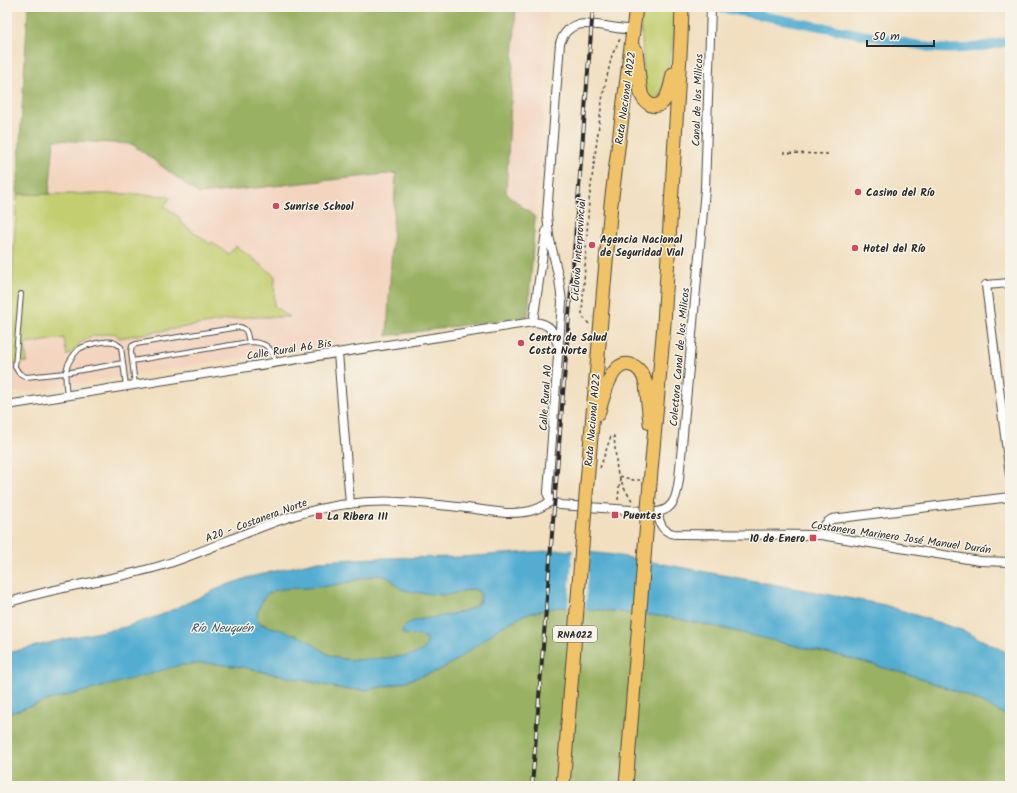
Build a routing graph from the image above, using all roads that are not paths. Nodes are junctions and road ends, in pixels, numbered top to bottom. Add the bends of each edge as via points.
1 (636, 7) edge
2 (711, 7) edge
3 (682, 12) edge
4 (631, 27) junction
5 (681, 38) junction
6 (705, 194) joint
7 (548, 225) junction
8 (1010, 283) edge
9 (21, 294) dead end
10 (533, 322) junction
11 (249, 342) junction
12 (559, 348) junction
13 (338, 353) junction
14 (132, 361) junction
15 (275, 362) junction
16 (123, 363) junction
17 (65, 373) junction
18 (135, 385) junction
19 (126, 386) junction
20 (67, 395) junction
21 (7, 405) edge
22 (591, 437) junction
23 (653, 455) junction
24 (1010, 475) edge
25 (1010, 496) edge
26 (551, 501) junction
27 (350, 504) junction
28 (658, 512) junction
29 (821, 534) junction
30 (1010, 562) edge
31 (7, 603) edge
32 (563, 786) edge
33 (626, 786) edge

1 - 4 highway, Ruta Nacional A022 / RNA022
2 - 6 street, Canal de los Milicos
3 - 5 highway
4 - 5 highway via 642,95 651,105 662,102 667,94
4 - 7 street, Calle Rural A0 via 579,24 569,29 562,37 558,56
4 - 22 highway, Ruta Nacional A022 / RNA022 via 612,198
5 - 23 highway via 664,324
6 - 28 street, Colectora Canal de los Milicos via 678,488 673,503 664,511
7 - 10 street, Calle Rural A0
7 - 12 street, Calle Rural A0 via 561,291
8 - 24 street via 986,285
9 - 17 lane via 15,367 26,377
10 - 12 street via 547,324
10 - 13 street, Calle Rural A6 Bis
11 - 14 lane
11 - 14 lane via 244,328 231,328 136,344 131,349
11 - 15 lane via 263,344 272,350
12 - 26 street, Calle Rural A0 via 548,492
13 - 15 street, Calle Rural A6 Bis
13 - 27 street
14 - 18 lane
15 - 18 street, Calle Rural A6 Bis
16 - 17 lane
16 - 17 lane via 121,347 109,341 88,345 78,350
16 - 19 lane
17 - 20 lane
18 - 19 street, Calle Rural A6 Bis
19 - 20 street, Calle Rural A6 Bis
20 - 21 street, Calle Rural A6 Bis
22 - 23 highway via 613,372 621,365 634,366 642,374 646,384
22 - 32 highway, Ruta Nacional A022 / RNA022, bridge
23 - 33 highway, bridge
25 - 29 street via 832,520 824,525
26 - 27 street, A20 - Costanera Norte via 535,511 517,513 425,503
26 - 28 street via 560,505
27 - 31 street, A20 - Costanera Norte via 298,515 160,566
28 - 29 street, Costanera Marinero José Manuel Durán via 660,525 674,534
29 - 30 street, Costanera Marinero José Manuel Durán via 980,561

